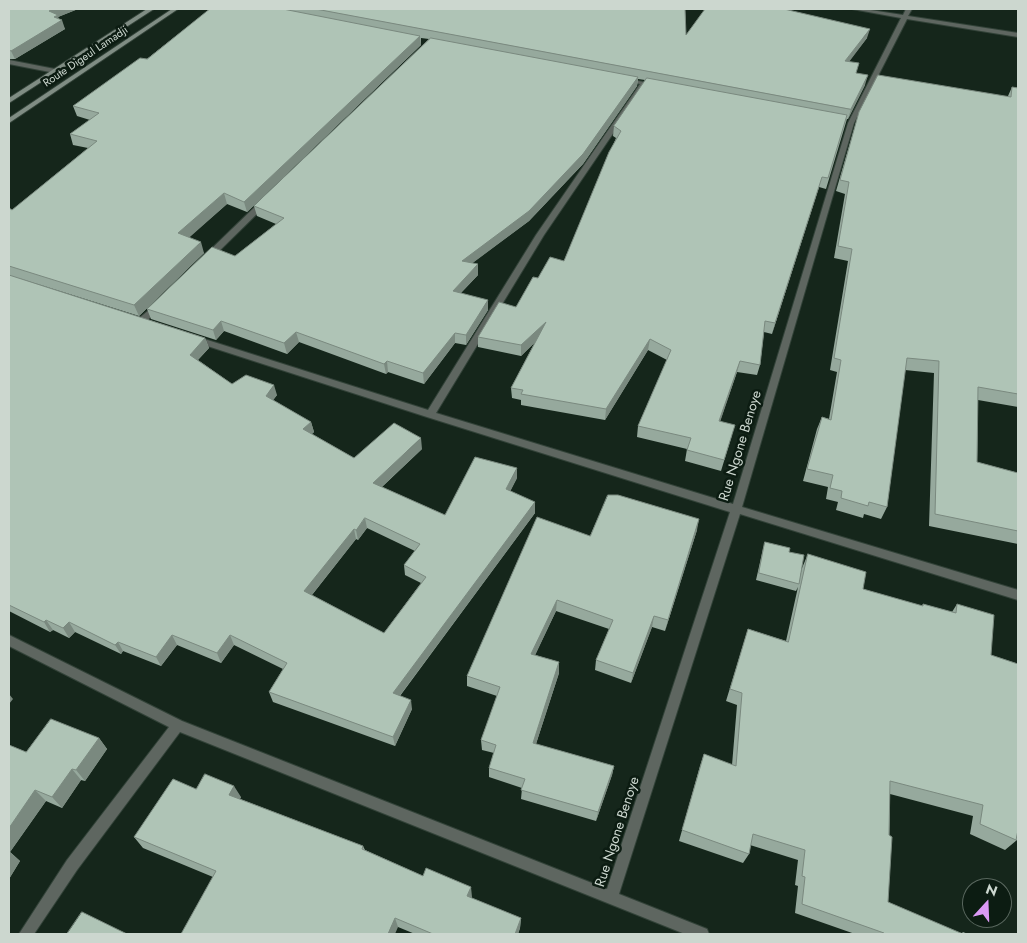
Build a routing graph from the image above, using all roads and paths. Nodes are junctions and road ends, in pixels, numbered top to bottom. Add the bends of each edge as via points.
1 (151, 9) edge
2 (175, 9) edge
3 (855, 9) edge
4 (908, 13) edge
5 (1018, 35) edge
6 (9, 62) edge
7 (55, 71) junction
8 (615, 77) edge
9 (644, 83) junction
10 (662, 86) edge
11 (9, 101) edge
12 (9, 121) edge
13 (268, 199) edge
14 (198, 267) edge
15 (162, 301) edge
16 (141, 321) edge
17 (188, 336) edge
18 (430, 415) junction
19 (736, 510) junction
20 (1018, 595) edge
21 (9, 640) edge
22 (178, 725) junction
23 (611, 898) junction
24 (26, 934) edge
25 (702, 934) edge

1 - 7 main road
2 - 12 main road, Route Digeul Lamadji
3 - 4 street
4 - 5 street
4 - 19 street, Rue Ngone Benoye via 846,122
6 - 7 street
7 - 11 main road
8 - 9 street
9 - 10 street
9 - 18 street via 540,235
13 - 14 street
15 - 16 street
17 - 18 street
18 - 19 street
19 - 20 street
19 - 23 street, Rue Ngone Benoye
21 - 22 street
22 - 23 street
22 - 24 street via 72,865
23 - 25 street

